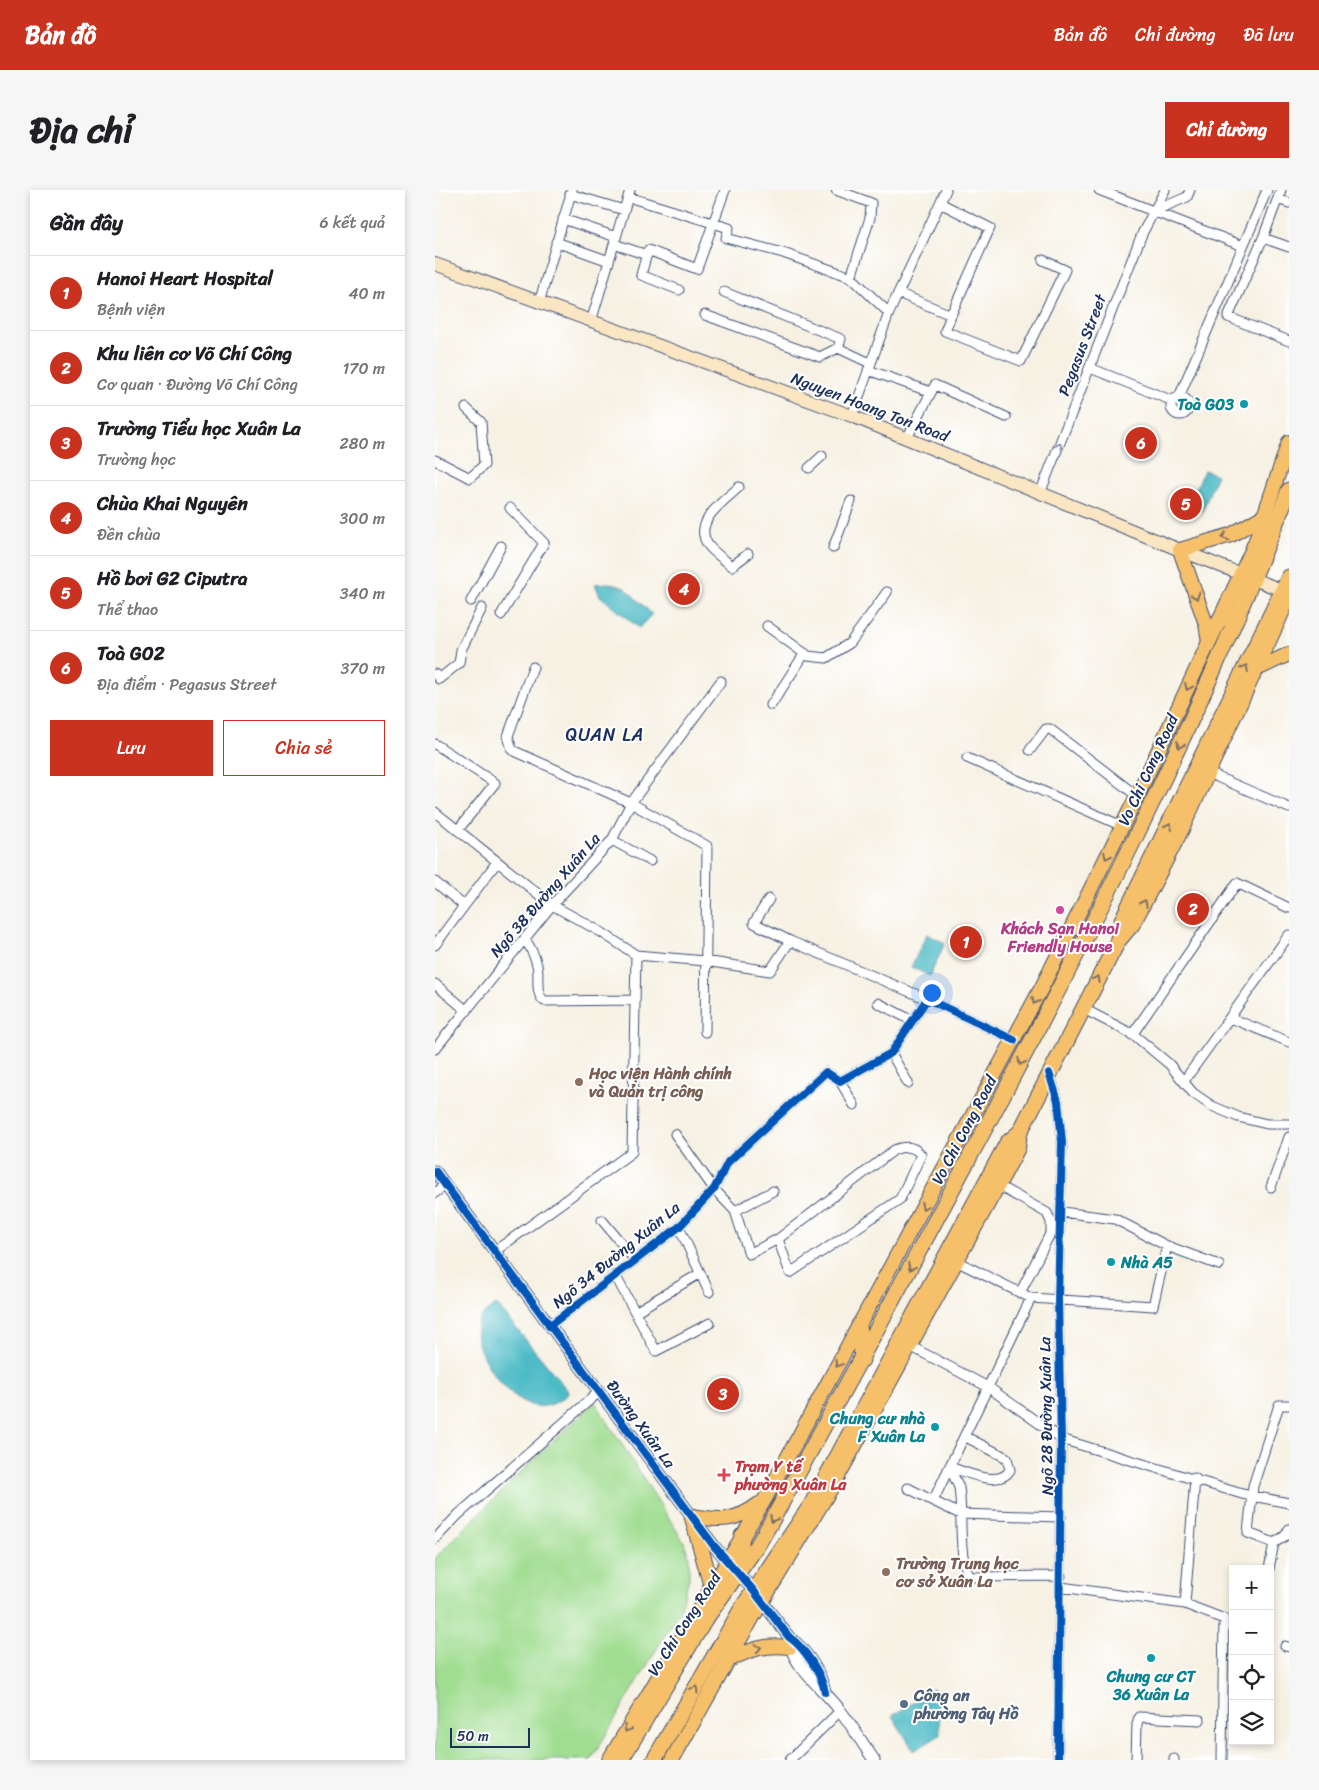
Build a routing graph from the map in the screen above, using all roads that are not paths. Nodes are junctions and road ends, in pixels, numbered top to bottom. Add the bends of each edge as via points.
1 (725, 190) edge
2 (836, 190) edge
3 (946, 190) edge
4 (1099, 190) edge
5 (1165, 190) edge
6 (1190, 190) edge
7 (1267, 190) edge
8 (571, 192) edge
9 (629, 194) edge
10 (1280, 194) edge
11 (940, 203) junction
12 (1289, 203) edge
13 (624, 210) junction
14 (1154, 211) junction
15 (563, 218) junction
16 (715, 221) junction
17 (1263, 238) junction
18 (615, 240) junction
19 (557, 242) junction
20 (1243, 246) junction
21 (1289, 247) edge
22 (647, 255) junction
23 (1043, 260) dead end
24 (609, 261) junction
25 (435, 264) edge
26 (851, 277) junction
27 (679, 290) dead end
28 (724, 292) dead end
29 (898, 293) junction
30 (539, 303) junction
31 (889, 313) junction
32 (705, 315) dead end
33 (951, 315) junction
34 (591, 322) junction
35 (1289, 341) edge
36 (838, 348) junction
37 (869, 367) junction
38 (1090, 368) junction
39 (931, 392) junction
40 (466, 408) dead end
41 (852, 416) junction
42 (1006, 417) dead end
43 (907, 438) junction
44 (1289, 442) edge
45 (822, 456) dead end
46 (435, 460) edge
47 (809, 468) dead end
48 (739, 487) dead end
49 (1289, 490) edge
50 (1041, 491) junction
51 (851, 501) dead end
52 (511, 508) dead end
53 (1265, 515) junction
54 (501, 546) dead end
55 (1254, 546) joint
56 (833, 548) dead end
57 (1180, 550) junction
58 (748, 554) dead end
59 (1248, 577) junction
60 (1287, 589) edge
61 (887, 592) dead end
62 (471, 602) dead end
63 (482, 608) dead end
64 (501, 615) dead end
65 (1239, 615) junction
66 (1220, 619) junction
67 (1277, 623) joint
68 (767, 626) dead end
69 (1209, 643) junction
70 (805, 653) junction
71 (1289, 654) edge
72 (533, 667) dead end
73 (1257, 669) junction
74 (435, 674) edge
75 (721, 681) dead end
76 (771, 705) dead end
77 (435, 744) edge
78 (1030, 750) dead end
79 (967, 758) dead end
80 (1208, 773) junction
81 (1137, 796) junction
82 (631, 803) junction
83 (1289, 808) edge
84 (435, 812) edge
85 (1122, 826) junction
86 (458, 830) junction
87 (612, 840) junction
88 (651, 860) dead end
89 (497, 862) junction
90 (435, 882) edge
91 (769, 899) dead end
92 (463, 905) junction
93 (552, 906) junction
94 (1289, 908) edge
95 (1289, 935) edge
96 (525, 939) junction
97 (790, 941) junction
98 (1117, 943) junction
99 (435, 945) edge
100 (636, 954) junction
101 (705, 960) junction
102 (435, 984) edge
103 (927, 999) junction
104 (635, 1000) junction
105 (878, 1003) dead end
106 (1082, 1008) junction
107 (467, 1011) junction
108 (1231, 1018) junction
109 (913, 1021) junction
110 (705, 1032) dead end
111 (1132, 1035) junction
112 (1014, 1040) junction
113 (1289, 1042) edge
114 (435, 1049) edge
115 (891, 1053) junction
116 (1049, 1073) junction
117 (840, 1081) junction
118 (1184, 1081) junction
119 (908, 1083) dead end
120 (854, 1105) dead end
121 (1289, 1124) edge
122 (1020, 1132) junction
123 (675, 1134) dead end
124 (1289, 1137) edge
125 (435, 1171) edge
126 (445, 1185) junction
127 (997, 1185) junction
128 (1271, 1187) dead end
129 (714, 1189) junction
130 (773, 1190) dead end
131 (435, 1193) edge
132 (735, 1211) junction
133 (1062, 1212) junction
134 (602, 1220) dead end
135 (679, 1227) junction
136 (778, 1239) junction
137 (1167, 1246) junction
138 (495, 1251) junction
139 (635, 1260) junction
140 (955, 1261) junction
141 (1219, 1266) dead end
142 (699, 1274) junction
143 (615, 1275) junction
144 (709, 1292) dead end
145 (1020, 1293) junction
146 (1031, 1298) junction
147 (1058, 1299) junction
148 (635, 1312) junction
149 (710, 1323) dead end
150 (859, 1325) junction
151 (549, 1326) junction
152 (910, 1346) junction
153 (862, 1360) junction
154 (988, 1387) junction
155 (600, 1391) junction
156 (1289, 1404) edge
157 (964, 1436) junction
158 (1061, 1439) junction
159 (949, 1467) junction
160 (1195, 1478) junction
161 (908, 1488) dead end
162 (1253, 1496) junction
163 (765, 1499) junction
164 (933, 1501) junction
165 (1289, 1503) edge
166 (960, 1514) junction
167 (692, 1516) junction
168 (1061, 1517) junction
169 (1289, 1530) edge
170 (741, 1536) junction
171 (435, 1539) edge
172 (1275, 1542) junction
173 (796, 1548) junction
174 (779, 1553) junction
175 (727, 1561) junction
176 (1270, 1565) edge
177 (738, 1574) junction
178 (1061, 1576) junction
179 (711, 1587) junction
180 (1061, 1587) junction
181 (758, 1596) junction
182 (716, 1604) junction
183 (1185, 1604) junction
184 (748, 1626) joint
185 (696, 1635) junction
186 (680, 1642) junction
187 (790, 1642) junction
188 (729, 1660) junction
189 (840, 1710) junction
190 (1200, 1720) dead end
191 (609, 1760) edge
192 (621, 1760) edge
193 (654, 1760) edge
194 (672, 1760) edge
195 (790, 1760) edge
196 (874, 1760) edge
197 (1058, 1760) edge
198 (1136, 1760) edge
199 (1222, 1760) edge

1 - 16 street
2 - 26 street via 871,203
3 - 11 street
4 - 14 street
5 - 14 street, Pegasus Street
6 - 14 street via 1187,197
7 - 20 street
8 - 13 street
8 - 15 street
9 - 13 street
9 - 16 street
10 - 12 street
10 - 17 street
11 - 29 street
11 - 33 street via 990,228
13 - 18 street
14 - 20 street
14 - 38 street, Pegasus Street
15 - 18 street
15 - 19 street
16 - 22 street via 697,269 649,250
16 - 26 street via 729,228 726,238 783,253
17 - 21 street
17 - 35 street via 1228,317
18 - 22 street
18 - 24 street
19 - 24 street
19 - 30 street
20 - 38 street via 1176,399
22 - 27 street via 641,275
23 - 33 street via 1065,270 1021,361 945,331
24 - 34 street
25 - 30 main road, Nguyen Hoang Ton Road
26 - 31 street
28 - 36 street via 841,340
29 - 31 street
29 - 33 street
30 - 34 main road, Nguyen Hoang Ton Road
31 - 37 street
32 - 36 street via 820,357
34 - 41 main road, Nguyen Hoang Ton Road
36 - 37 street
37 - 39 street
37 - 41 street
50 -> 38 street, Pegasus Street
39 - 42 street via 935,385
39 - 43 street
40 - 46 street via 481,422 484,465 470,478
41 - 43 main road, Nguyen Hoang Ton Road
43 - 50 main road, Nguyen Hoang Ton Road
44 - 53 main road
45 - 47 street
48 - 58 street via 705,521 703,533 708,544 732,566
49 - 59 highway, Vo Chi Cong Road
50 - 57 main road, Nguyen Hoang Ton Road
51 - 56 street
52 - 64 street via 544,543
53 - 55 main road
53 -> 57 main road via 1231,535
54 - 62 street
55 - 59 highway
57 - 59 main road, Nguyen Hoang Ton Road
57 -> 69 main road via 1206,624
59 - 60 main road, Nguyen Hoang Ton Road
59 - 65 highway, Vo Chi Cong Road
59 - 66 main road, Vo Chi Cong Road
60 - 67 highway
98 -> 60 highway via 1122,920
61 - 70 street via 850,643 826,658
63 - 74 street via 461,650 459,663 439,678
65 - 66 highway
65 -> 153 highway, Vo Chi Cong Road via 1125,860 1039,1029
66 - 69 main road, Vo Chi Cong Road
67 - 73 main road
68 - 70 street
69 -> 81 main road, Vo Chi Cong Road
70 - 76 street
71 - 73 main road
72 - 82 street via 508,736 512,750
73 - 80 main road
75 - 82 street, Ngõ 38 Đường Xuân La
77 - 86 street via 495,784
78 - 81 street via 1050,729
79 - 85 street
80 - 83 street
98 -> 80 main road via 1133,924
81 - 85 main road, Vo Chi Cong Road
82 - 87 street, Ngõ 38 Đường Xuân La
82 - 101 street via 707,846
84 - 86 street
85 -> 112 main road, Vo Chi Cong Road
86 - 89 street
87 - 88 street
87 - 93 street, Ngõ 38 Đường Xuân La
89 - 92 street
89 - 93 street
90 - 92 street
91 - 97 street via 754,923
92 - 99 street
93 - 96 street, Ngõ 38 Đường Xuân La
93 - 100 street
94 - 111 street via 1237,883
95 - 108 street
96 - 104 street via 535,956 539,992 544,1000
96 - 107 street, Ngõ 38 Đường Xuân La
97 - 101 street via 770,971
97 - 103 street
106 -> 98 highway
100 - 101 street
100 - 104 street
101 - 110 street
102 - 107 street
103 - 109 street
103 - 112 street
104 - 138 street via 632,1152
105 - 109 street
106 - 111 street
106 - 116 highway
107 - 114 street, Ngõ 38 Đường Xuân La
108 - 113 street
108 - 118 street
109 - 115 street
111 - 118 street via 1169,1064
112 -> 150 main road, Vo Chi Cong Road
115 - 117 street
115 - 119 street
116 - 122 highway
116 - 133 street, Ngõ 28 Đường Xuân La via 1058,1101 1062,1142
117 - 120 street
117 - 129 street, Ngõ 34 Đường Xuân La via 826,1072 728,1162
118 - 121 street via 1193,1093 1229,1113 1267,1124
122 - 127 main road via 1018,1148
122 - 174 highway via 1007,1144 863,1412 811,1505
123 - 129 street
124 - 128 street
125 - 126 street, Đường Xuân La
126 - 131 street
126 - 138 street, Đường Xuân La
127 - 140 main road
127 - 145 street via 1040,1208 1051,1222 1051,1232
129 - 132 street
129 - 135 street, Ngõ 34 Đường Xuân La
130 - 132 street
132 - 136 street via 749,1254
133 - 137 street via 1115,1219
133 - 147 street, Ngõ 28 Đường Xuân La
134 - 139 street
135 - 139 street, Ngõ 34 Đường Xuân La
135 - 142 street
136 - 136 street via 789,1274 900,1199 921,1155 908,1146 881,1158
137 - 141 street
137 - 147 street via 1153,1306
138 - 151 street, Đường Xuân La
139 - 143 street, Ngõ 34 Đường Xuân La
140 - 145 street
140 - 152 main road
142 - 144 street
142 - 148 street
143 - 148 street
143 - 151 street, Ngõ 34 Đường Xuân La
145 - 146 street
146 - 147 street
146 - 154 street
147 - 158 street, Ngõ 28 Đường Xuân La
148 - 149 street via 656,1351
150 - 153 highway
150 -> 163 main road, Vo Chi Cong Road
151 - 155 street, Đường Xuân La
152 - 154 street
152 - 173 main road
153 -> 177 highway, Vo Chi Cong Road via 767,1530
154 - 157 street
154 - 158 street
155 - 167 street, Đường Xuân La
155 - 171 street via 458,1515
156 - 162 street via 1279,1404 1253,1486
157 - 159 street
157 - 159 street via 1007,1458 1008,1475 997,1479
158 - 160 street
158 - 168 street, Ngõ 28 Đường Xuân La
159 - 164 street
159 - 166 street via 959,1488
160 - 162 street
160 - 183 street
161 - 164 street
162 - 165 street
162 - 172 street via 1248,1533
163 - 167 main road via 744,1514 723,1520
163 - 170 main road, Vo Chi Cong Road
164 - 166 street
166 - 168 street
166 - 178 street via 964,1563 971,1577
167 - 175 street, Đường Xuân La
167 - 179 highway
168 - 178 street, Ngõ 28 Đường Xuân La
169 - 172 street
170 - 175 main road, Vo Chi Cong Road
170 - 177 highway
172 - 176 street
173 - 174 highway
173 - 181 main road
174 - 181 highway
175 - 177 street, Đường Xuân La
175 - 179 main road, Vo Chi Cong Road
177 - 181 street, Đường Xuân La
177 - 182 highway, Vo Chi Cong Road
178 - 180 street, Ngõ 28 Đường Xuân La
179 - 182 highway
179 - 186 main road, Vo Chi Cong Road
180 - 183 street
180 - 197 street, Ngõ 28 Đường Xuân La
181 - 184 highway
181 - 187 street, Đường Xuân La
193 -> 181 highway
182 - 185 highway, Vo Chi Cong Road
183 - 199 street via 1224,1619
184 - 188 main road
185 - 186 highway
185 - 192 highway, Vo Chi Cong Road
186 -> 191 main road, Vo Chi Cong Road
188 -> 187 main road via 753,1648
187 - 189 street, Đường Xuân La via 815,1685
188 - 194 main road
189 - 195 street
189 - 196 street, Đường Xuân La
190 - 198 street via 1139,1718

